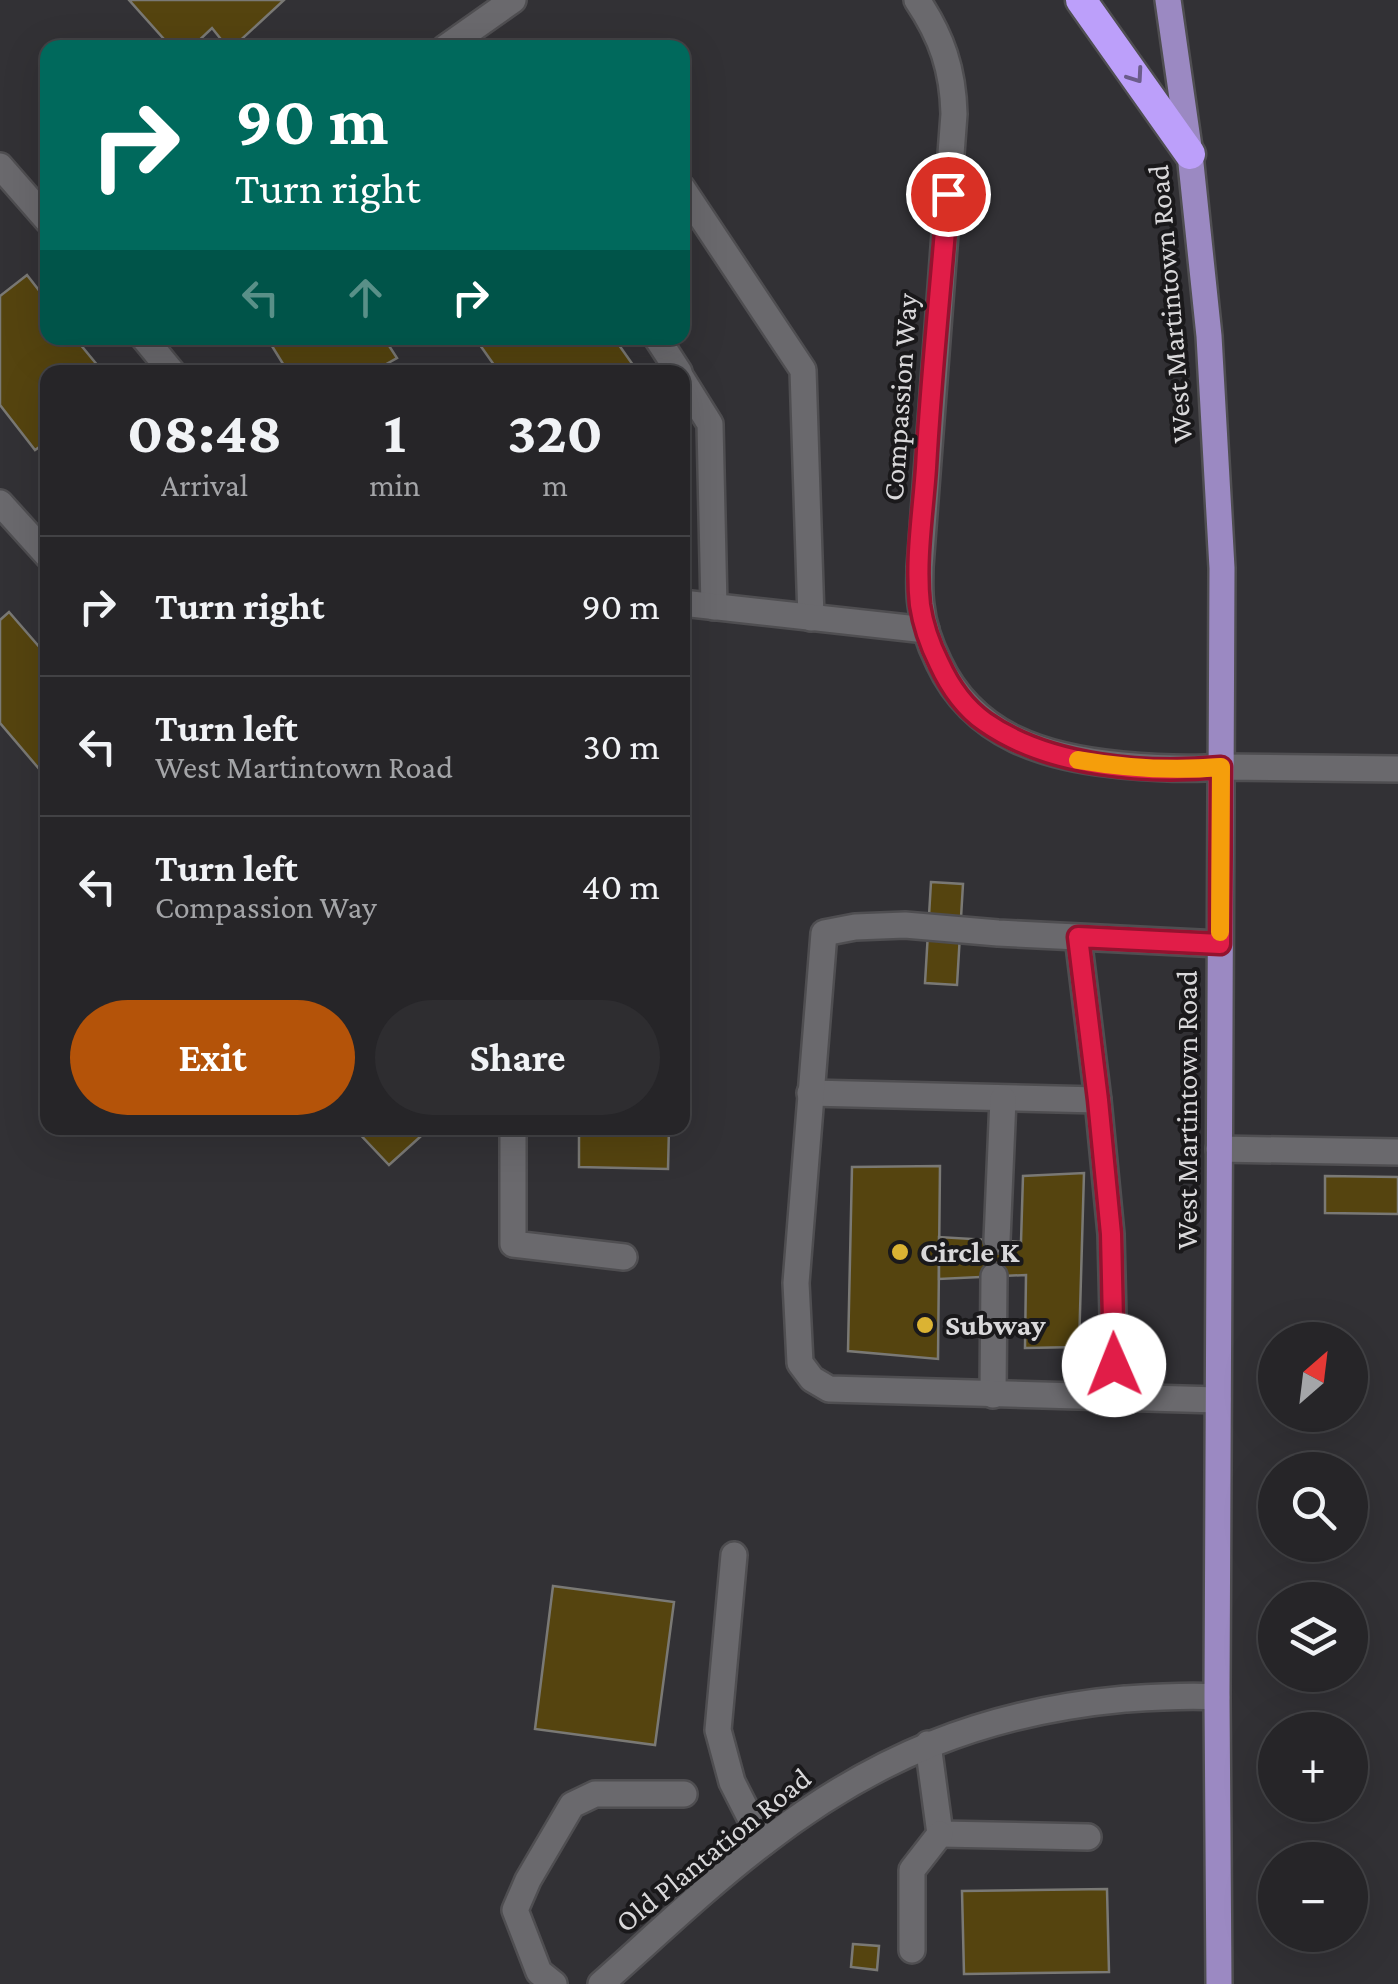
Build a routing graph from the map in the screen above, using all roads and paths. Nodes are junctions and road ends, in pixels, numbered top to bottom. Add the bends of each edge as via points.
1 (513, 0) edge
2 (917, 0) edge
3 (1081, 0) edge
4 (1168, 0) edge
5 (456, 40) edge
6 (1190, 154) junction
7 (0, 166) edge
8 (690, 200) edge
9 (40, 212) edge
10 (150, 345) edge
11 (166, 365) edge
12 (690, 391) edge
13 (0, 503) edge
14 (40, 547) edge
15 (690, 605) edge
16 (714, 607) junction
17 (811, 618) junction
18 (926, 630) junction
19 (1221, 767) junction
20 (1398, 769) edge
21 (1078, 937) junction
22 (1220, 944) junction
23 (810, 1093) junction
24 (1004, 1099) junction
25 (1098, 1100) junction
26 (512, 1135) edge
27 (1219, 1149) junction
28 (1398, 1152) edge
29 (997, 1240) dead end
30 (624, 1257) dead end
31 (994, 1276) dead end
32 (993, 1394) junction
33 (1115, 1398) junction
34 (1218, 1400) junction
35 (734, 1555) dead end
36 (1217, 1696) junction
37 (928, 1744) junction
38 (684, 1794) dead end
39 (940, 1834) junction
40 (1088, 1837) dead end
41 (763, 1843) junction
42 (912, 1950) dead end
43 (554, 1984) edge
44 (601, 1984) edge
45 (1219, 1984) edge

1 - 5 street
2 - 18 street, Compassion Way via 939,38 953,83 954,114 920,567
3 -> 6 highway
4 - 6 main road, West Martintown Road
6 - 19 main road, West Martintown Road via 1222,568
7 - 9 street
8 - 17 street via 803,370
10 - 11 street
12 - 16 street via 710,424
13 - 14 street
15 - 16 street
16 - 17 street
17 - 18 street
18 - 19 street, Compassion Way via 948,681 983,721 1008,736 1081,761
19 - 20 street, Compassion Way
19 - 22 main road, West Martintown Road
21 - 22 street
21 - 23 street via 905,925 824,932
21 - 25 street
22 - 27 main road, West Martintown Road
23 - 24 street
23 - 32 street via 796,1283 800,1363 829,1390
24 - 25 street
24 - 29 street
25 - 33 street via 1111,1234
26 - 30 street via 514,1244
27 - 28 street
27 - 34 main road, West Martintown Road
31 - 32 street
32 - 33 street
33 - 34 street
34 - 36 main road, West Martintown Road
35 - 41 street via 718,1730 732,1782
36 - 37 street, Old Plantation Road via 1034,1712
36 - 45 main road, West Martintown Road
37 - 39 street
37 - 41 street, Old Plantation Road via 828,1797
38 - 43 street via 595,1794 572,1805 515,1910 538,1972
39 - 40 street
39 - 42 street via 912,1870
41 - 44 street, Old Plantation Road

